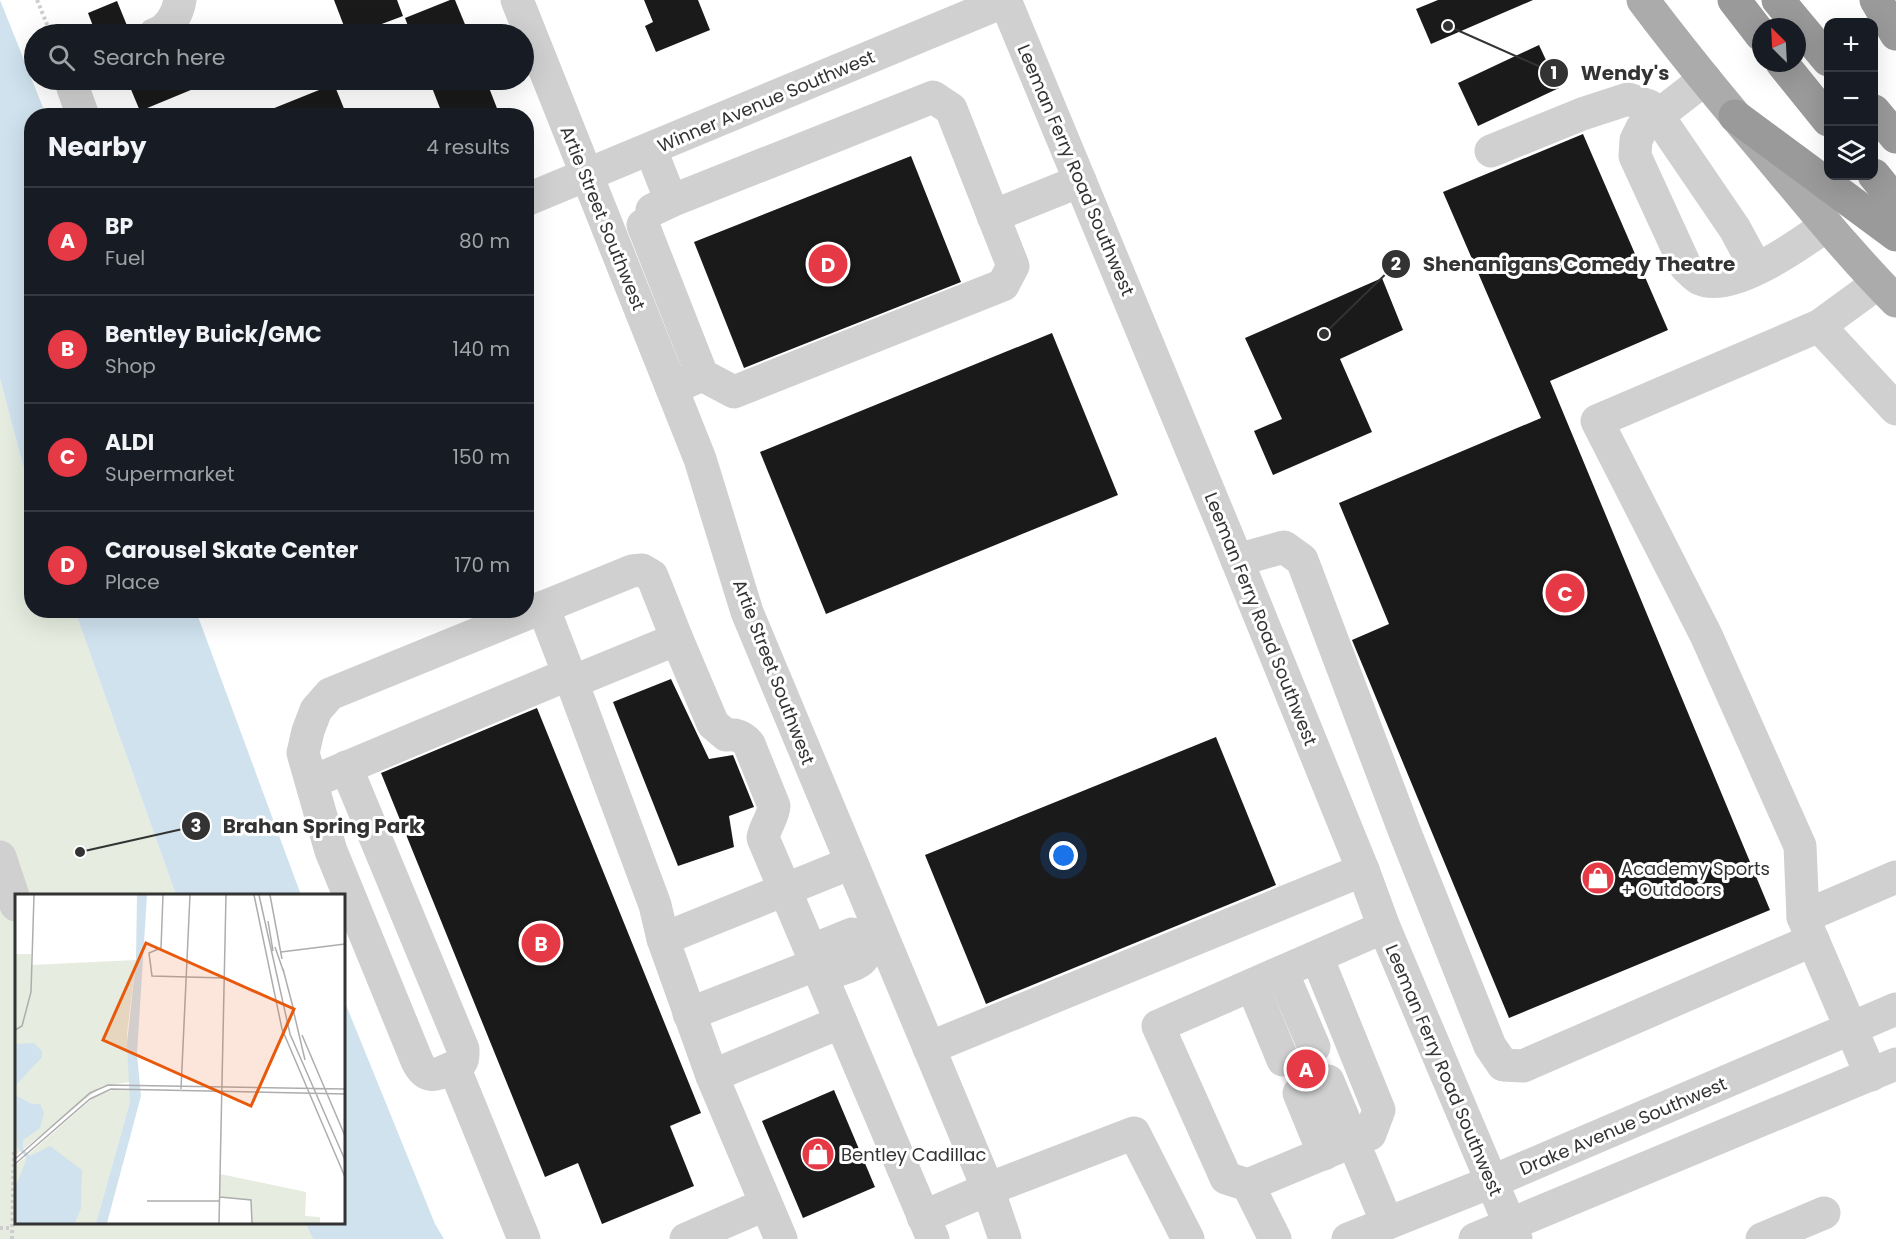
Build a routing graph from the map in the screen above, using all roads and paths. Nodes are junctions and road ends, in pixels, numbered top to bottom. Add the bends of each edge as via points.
1 (37, 0) edge
2 (180, 0) edge
3 (517, 0) edge
4 (1005, 0) edge
5 (1643, 0) edge
6 (1734, 0) edge
7 (1778, 0) edge
8 (1876, 0) edge
9 (1752, 23) edge
10 (1896, 23) edge
11 (47, 24) edge
12 (168, 24) edge
13 (526, 24) edge
14 (1896, 34) edge
15 (534, 44) edge
16 (1824, 55) edge
17 (1789, 72) edge
18 (1705, 79) junction
19 (74, 90) edge
20 (80, 108) edge
21 (1824, 115) edge
22 (1658, 116) junction
23 (1735, 116) junction
24 (1878, 116) edge
25 (1896, 137) edge
26 (651, 150) junction
27 (1491, 152) dead end
28 (586, 177) junction
29 (1878, 180) edge
30 (1080, 181) junction
31 (534, 197) edge
32 (671, 201) junction
33 (1896, 202) edge
34 (993, 216) junction
35 (643, 225) junction
36 (1827, 225) junction
37 (1896, 235) edge
38 (611, 238) junction
39 (1756, 268) junction
40 (1887, 292) edge
41 (1819, 326) junction
42 (702, 375) junction
43 (672, 388) junction
44 (1896, 409) edge
45 (1237, 560) junction
46 (543, 607) junction
47 (534, 611) edge
48 (516, 618) edge
49 (676, 639) junction
50 (570, 678) junction
51 (346, 767) junction
52 (310, 782) junction
53 (0, 857) edge
54 (851, 863) junction
55 (1363, 870) junction
56 (1896, 878) edge
57 (785, 890) junction
58 (15, 902) edge
59 (1384, 927) junction
60 (1808, 929) junction
61 (663, 939) junction
62 (874, 939) junction
63 (1317, 957) junction
64 (818, 964) junction
65 (1282, 972) junction
66 (1252, 985) junction
67 (1470, 995) junction
68 (1896, 1009) edge
69 (689, 1014) junction
70 (1423, 1016) junction
71 (841, 1022) junction
72 (1852, 1028) junction
73 (1314, 1047) dead end
74 (929, 1048) junction
75 (1283, 1060) dead end
76 (454, 1067) junction
77 (1763, 1067) junction
78 (1883, 1070) edge
79 (712, 1076) junction
80 (1313, 1087) dead end
81 (1783, 1112) junction
82 (1339, 1147) junction
83 (14, 1150) dead end
84 (1491, 1182) junction
85 (1248, 1185) junction
86 (988, 1190) junction
87 (766, 1204) junction
88 (1824, 1213) dead end
89 (1387, 1223) junction
90 (0, 1228) edge
91 (12, 1228) junction
92 (928, 1228) edge
93 (1513, 1232) edge
94 (12, 1239) edge
95 (524, 1239) edge
96 (686, 1239) edge
97 (781, 1239) edge
98 (1005, 1239) edge
99 (1188, 1239) edge
100 (1275, 1239) edge
101 (1348, 1239) edge
102 (1475, 1239) edge
103 (1764, 1239) edge

1 - 11 path
2 - 12 street via 178,12
3 - 13 street, Artie Street Southwest
4 - 26 street, Winner Avenue Southwest
4 - 30 street, Leeman Ferry Road Southwest
5 - 18 main road
6 - 9 highway
7 - 16 highway
8 - 10 main road
8 - 14 highway
15 - 28 street, Artie Street Southwest
17 - 21 highway
18 - 22 street
18 - 23 main road
19 - 20 street
22 - 27 street via 1649,106 1628,99
22 - 39 street via 1735,229
22 - 39 street via 1642,128 1635,156 1686,267 1700,279 1715,282
23 - 36 main road
23 - 37 highway
24 - 25 highway
26 - 28 street, Winner Avenue Southwest
26 - 32 street
28 - 31 street, Winner Avenue Southwest
28 - 38 street, Artie Street Southwest
29 - 33 highway
30 - 34 street
30 - 45 street, Leeman Ferry Road Southwest
32 - 34 street via 933,97 951,109
32 - 35 street via 648,211
34 - 42 street via 1013,266 1003,285 734,392
35 - 38 street
35 - 42 street
36 - 39 street via 1787,253
36 - 40 main road
38 - 43 street, Artie Street Southwest
40 - 41 street
41 - 44 street
41 - 60 street via 1597,421 1706,635 1800,846
42 - 43 street
43 - 54 street, Artie Street Southwest via 700,459 747,612
45 - 55 street, Leeman Ferry Road Southwest
45 - 67 street via 1284,546 1302,560
46 - 47 street
46 - 49 street via 642,570 652,576
46 - 50 street
48 - 52 street via 330,694 316,710 303,753
49 - 50 street
49 - 57 street via 713,724 726,735 742,737 749,744 774,806 764,838
50 - 51 street
50 - 61 street via 655,905
51 - 52 street
51 - 76 street via 463,1049 464,1059
52 - 76 street via 331,851 422,1071 436,1074
53 - 58 street
54 - 57 street
54 - 62 street, Artie Street Southwest
55 - 59 street, Leeman Ferry Road Southwest
55 - 74 street
56 - 60 street
57 - 61 street
57 - 64 street
59 - 63 street
59 - 70 street, Leeman Ferry Road Southwest
60 - 67 street via 1523,1066 1503,1065 1490,1046
60 - 72 street
61 - 69 street
62 - 64 street via 852,934 820,947
62 - 74 street, Artie Street Southwest
63 - 65 street
63 - 82 street via 1379,1110 1370,1134
64 - 69 street
64 - 71 street
65 - 66 street
65 - 73 street
66 - 75 street
66 - 85 street via 1158,1026 1226,1178
67 - 70 street
68 - 72 street, Drake Avenue Southwest
69 - 79 street
70 - 84 street, Leeman Ferry Road Southwest
71 - 79 street
71 - 92 street
72 - 77 street, Drake Avenue Southwest
72 - 78 street
74 - 86 street, Artie Street Southwest
76 - 95 street
77 - 81 street
77 - 84 street, Drake Avenue Southwest
78 - 81 street
79 - 87 street
80 - 82 street
81 - 93 street
82 - 85 street
82 - 89 street
83 - 91 path
84 - 89 street, Drake Avenue Southwest
84 - 93 street, Leeman Ferry Road Southwest
85 - 100 street
86 - 92 street
86 - 98 street, Artie Street Southwest
86 - 99 street via 1134,1134
87 - 96 street
87 - 97 street
88 - 103 street
89 - 101 street, Drake Avenue Southwest
90 - 91 path
91 - 94 path
93 - 102 street

